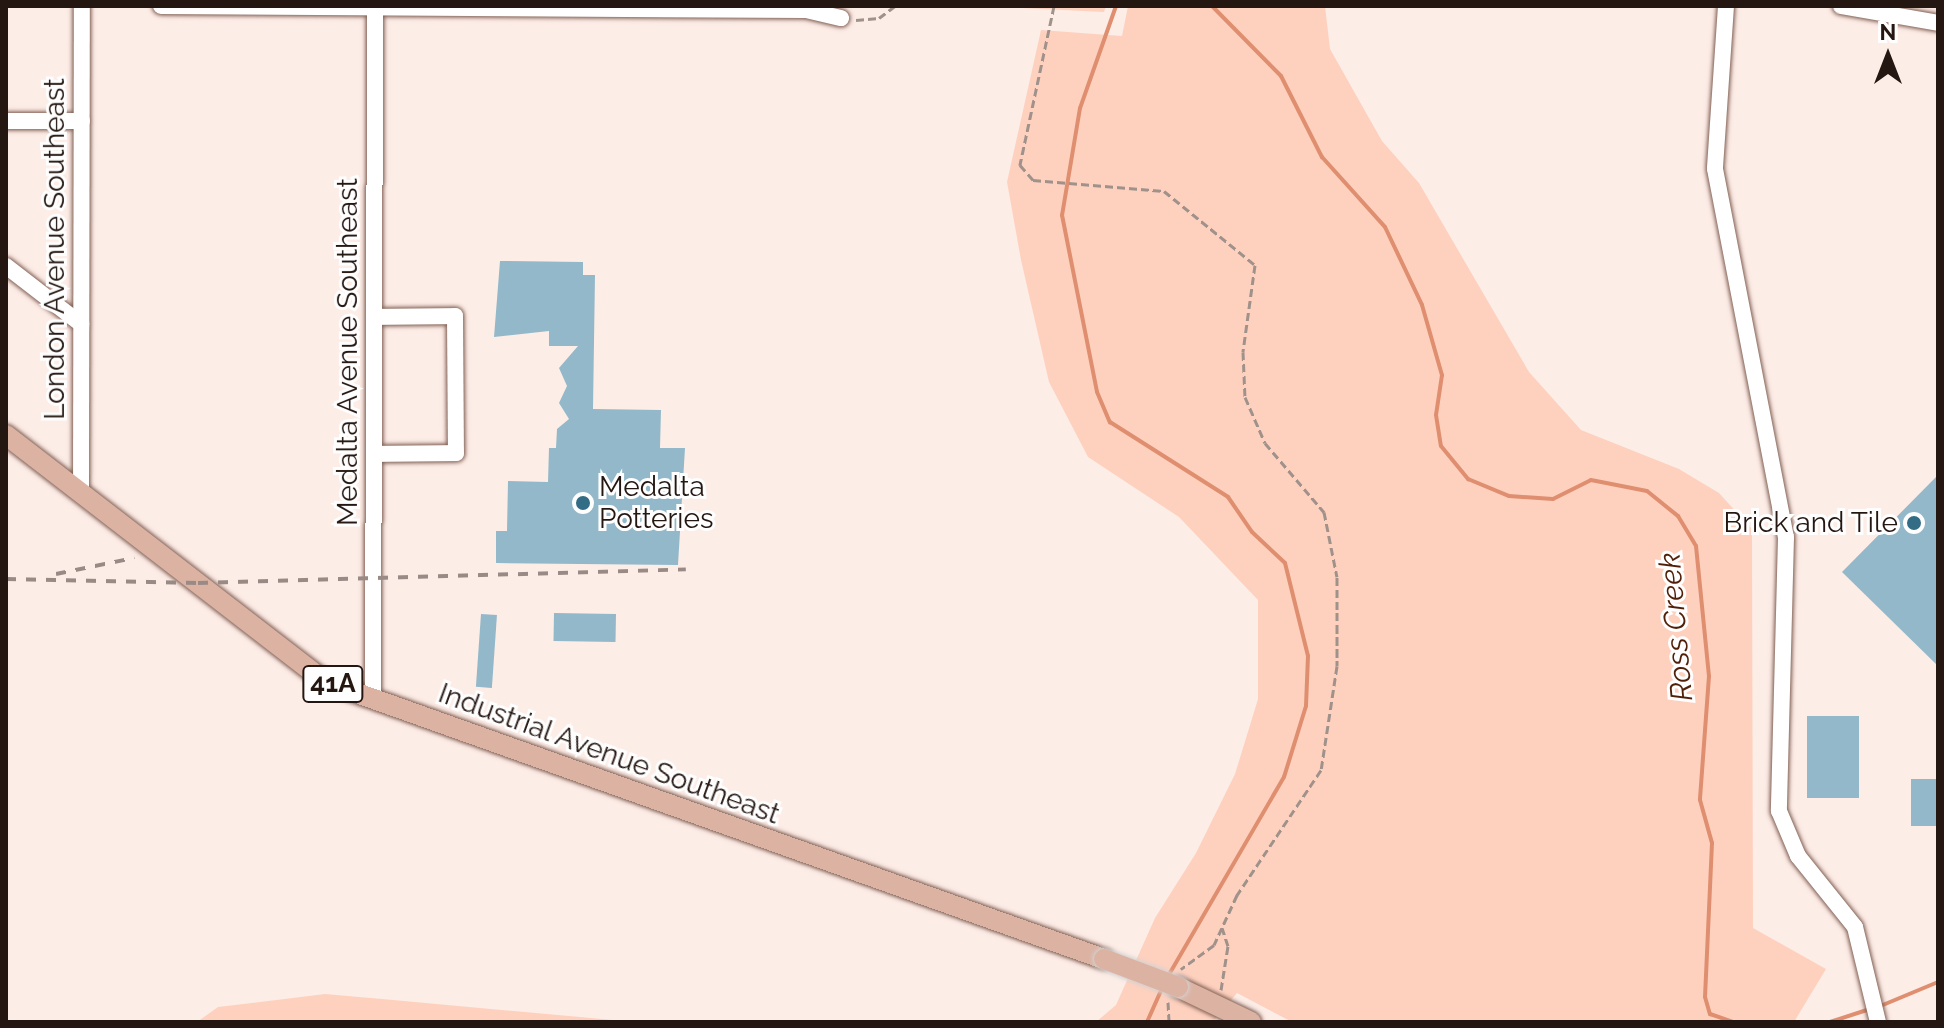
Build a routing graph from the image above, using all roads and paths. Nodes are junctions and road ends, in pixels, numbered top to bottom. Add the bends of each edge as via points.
1 (82, 6) edge
2 (161, 6) edge
3 (895, 6) edge
4 (1054, 6) edge
5 (1726, 6) edge
6 (1841, 6) edge
7 (375, 7) edge
8 (841, 18) joint
9 (1938, 23) edge
10 (6, 121) edge
11 (82, 121) junction
12 (6, 266) edge
13 (374, 317) junction
14 (81, 324) junction
15 (6, 435) edge
16 (374, 454) junction
17 (81, 492) junction
18 (373, 698) junction
19 (1222, 928) junction
20 (1175, 985) junction
21 (1216, 1005) junction
22 (1169, 1022) edge
23 (1251, 1022) edge
24 (1878, 1022) edge

1 - 11 street, London Avenue Southeast
2 - 7 street
3 - 8 path via 879,18
4 - 19 path via 1020,165 1033,180 1164,191 1255,265 1243,352 1245,397 1265,443 1324,512 1337,577 1337,666 1321,770
5 - 24 street via 1715,169 1786,537 1779,811 1798,856 1855,927
6 - 9 street
7 - 8 street via 806,10
7 - 13 street, Medalta Avenue Southeast
10 - 11 street
11 - 14 street, London Avenue Southeast
12 - 14 street
13 - 16 street, Medalta Avenue Southeast
13 - 16 street via 455,316 456,453
14 - 17 street, London Avenue Southeast
15 - 17 main road, Industrial Avenue Southeast / 41A
16 - 18 street, Medalta Avenue Southeast
17 - 18 main road, Industrial Avenue Southeast / 41A via 326,682
18 - 20 main road, Industrial Avenue Southeast / 41A, bridge
19 - 20 path via 1214,945
19 - 21 path via 1228,946
20 - 21 main road, Industrial Avenue Southeast / 41A
20 - 22 path
21 - 23 main road, Industrial Avenue Southeast / 41A

